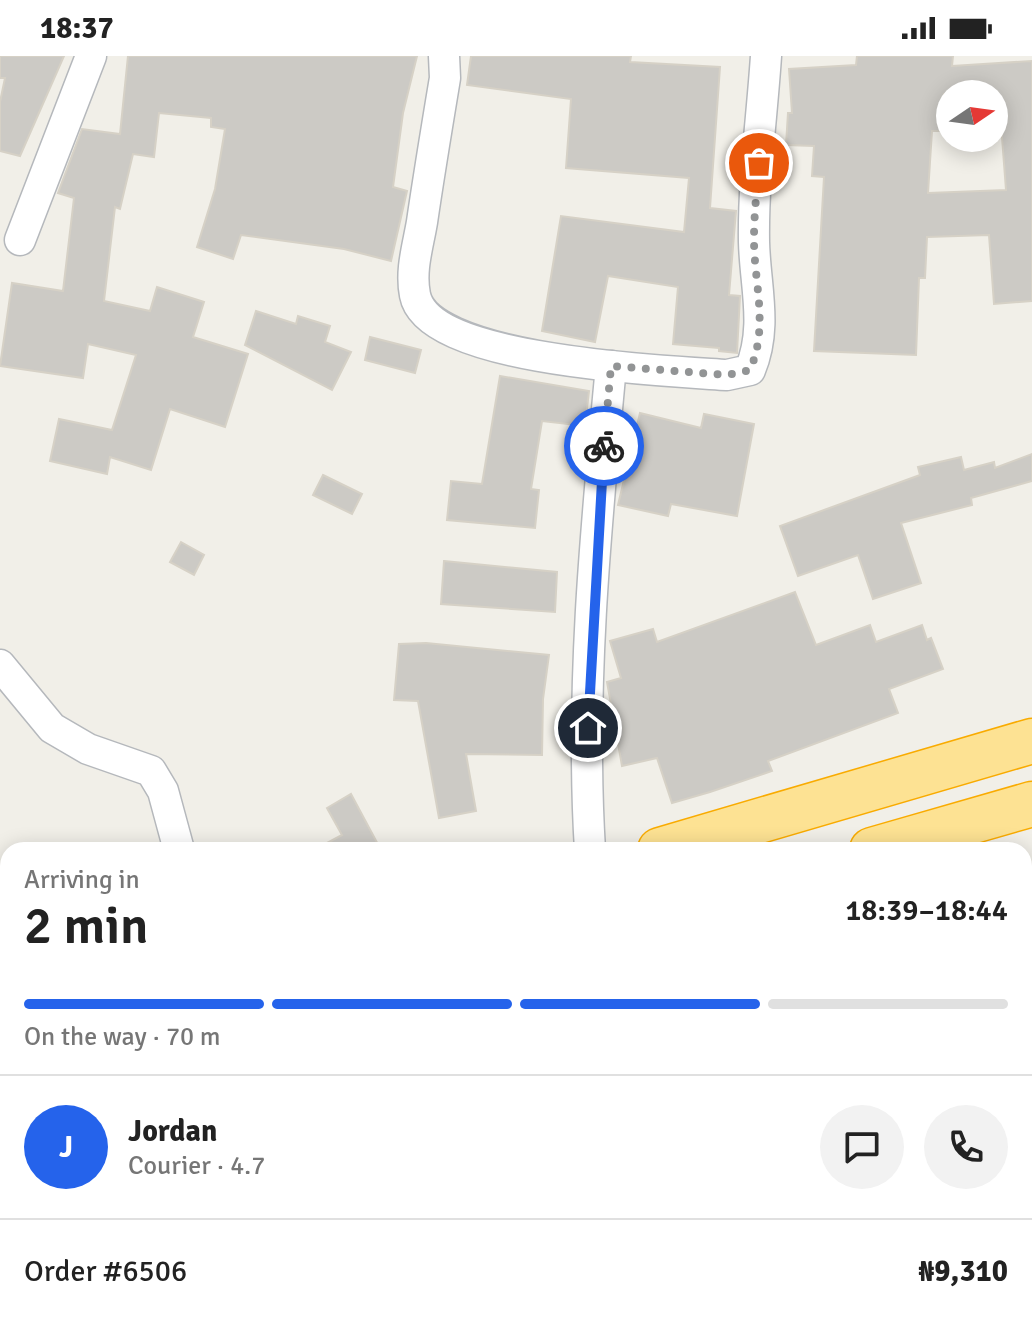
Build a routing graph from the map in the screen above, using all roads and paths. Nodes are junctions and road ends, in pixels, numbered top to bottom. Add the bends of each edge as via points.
1 (91, 56) edge
2 (444, 56) edge
3 (766, 56) edge
4 (20, 240) dead end
5 (611, 366) junction
6 (0, 665) edge
7 (1032, 741) edge
8 (1032, 804) edge
9 (177, 842) edge
10 (590, 842) edge
11 (687, 842) edge
12 (900, 842) edge

1 - 4 street
2 - 5 street via 445,78 414,264 415,296 424,316 530,356
3 - 5 street via 754,241 761,321 750,370 727,375
5 - 10 street via 590,684
6 - 9 street via 52,728 88,749 151,771 163,791
7 - 11 highway
8 - 12 highway

